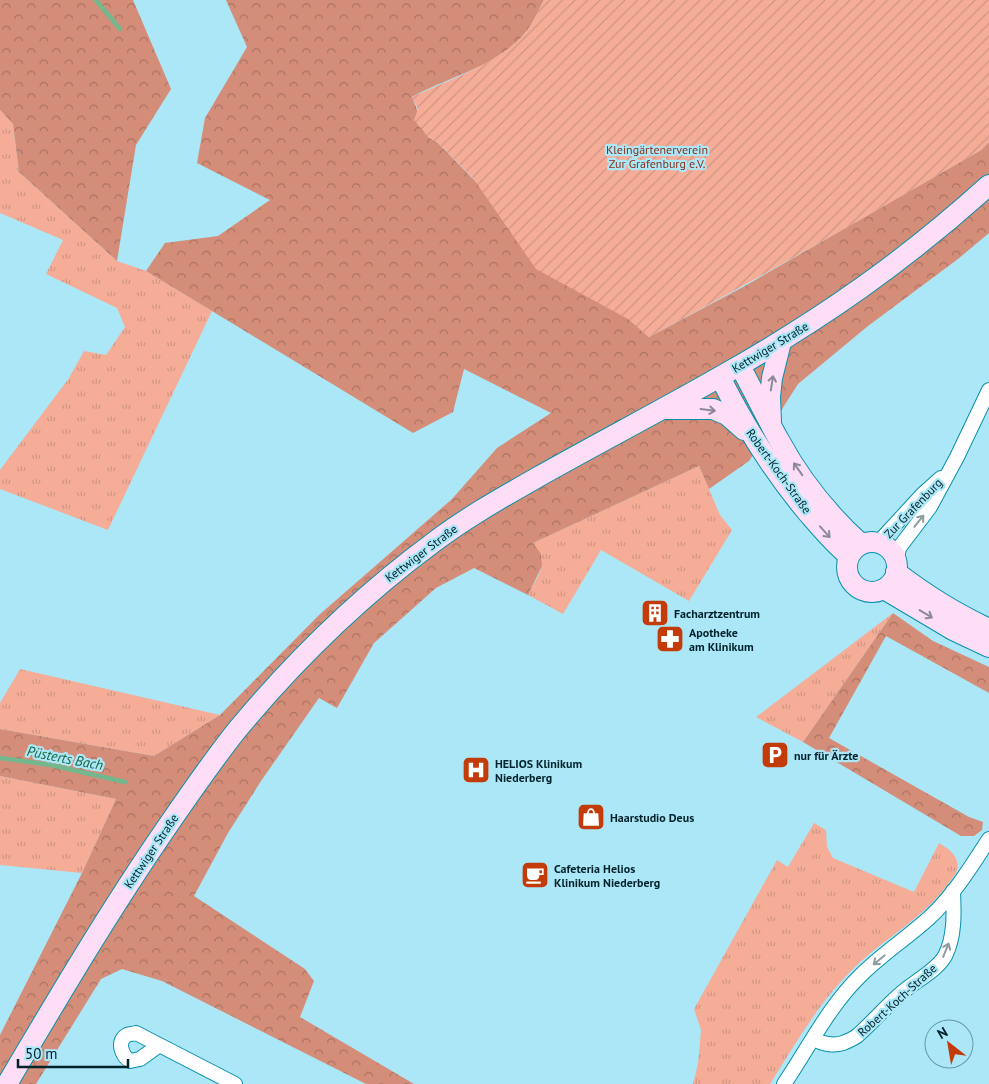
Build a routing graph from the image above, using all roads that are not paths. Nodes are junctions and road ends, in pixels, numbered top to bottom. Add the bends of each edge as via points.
1 (989, 185) edge
2 (781, 342) junction
3 (740, 366) junction
4 (720, 377) junction
5 (989, 390) edge
6 (660, 410) junction
7 (771, 426) junction
8 (753, 438) junction
9 (947, 472) junction
10 (863, 548) junction
11 (896, 568) junction
12 (884, 589) junction
13 (989, 629) edge
14 (989, 647) edge
15 (989, 839) edge
16 (953, 891) junction
17 (814, 1039) junction
18 (158, 1046) dead end
19 (7, 1084) edge
20 (235, 1084) edge
21 (784, 1084) edge

1 - 2 main road, Kettwiger Straße via 911,252 842,303
2 - 3 main road, Kettwiger Straße
7 -> 2 main road via 772,378
3 - 4 main road, Kettwiger Straße
3 - 7 main road, Robert-Koch-Straße
4 - 6 main road, Kettwiger Straße
4 - 8 main road, Robert-Koch-Straße
5 - 9 street, Zur Grafenburg
6 -> 8 main road via 713,409 727,416
6 - 19 main road, Kettwiger Straße via 500,499 434,542 348,613 302,657 234,733 196,785 132,879
10 -> 7 main road, Robert-Koch-Straße via 823,506
8 -> 10 main road, Robert-Koch-Straße via 789,490 832,541
9 - 10 street, Zur Grafenburg
11 -> 9 street, Zur Grafenburg via 899,548 930,507
10 - 11 main road via 887,547 893,554
10 - 12 main road via 847,570 849,577 863,591
11 - 12 main road via 892,582
11 - 13 main road via 931,598
12 -> 14 main road via 953,630
15 - 16 street
16 -> 17 street via 930,917 861,974 832,1007
17 -> 16 street, Robert-Koch-Straße via 820,1044 834,1044 855,1037 903,991 936,966 945,956 955,916
17 - 21 street
18 - 20 street

